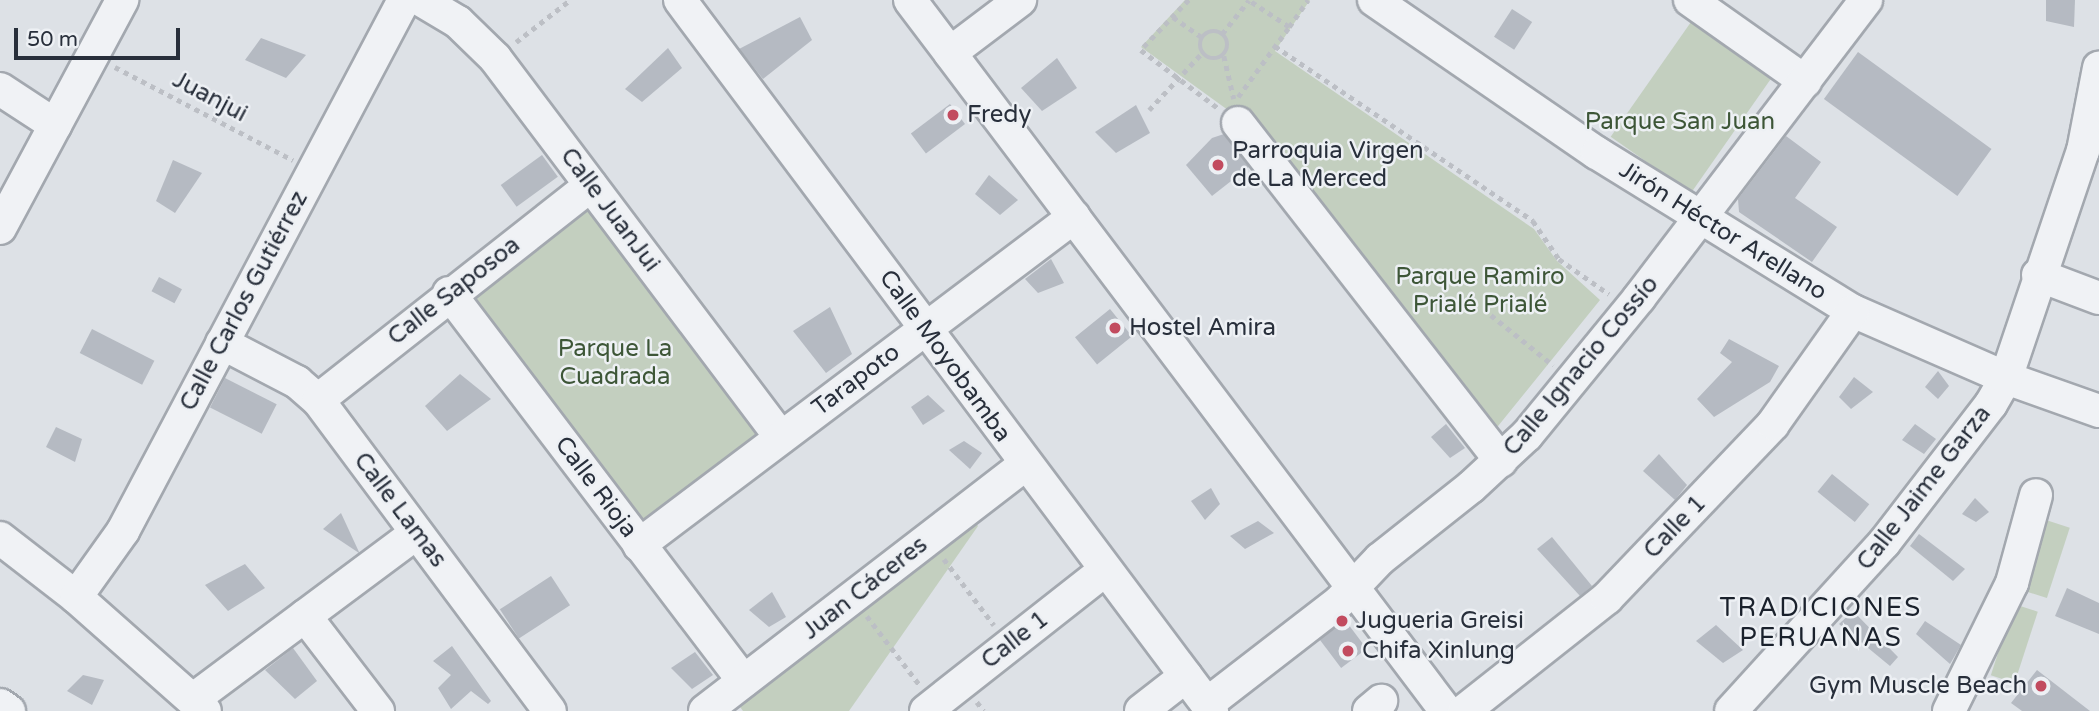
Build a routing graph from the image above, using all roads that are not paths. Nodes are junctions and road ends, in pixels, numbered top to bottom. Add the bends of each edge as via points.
1 (122, 0) edge
2 (404, 0) edge
3 (421, 0) edge
4 (680, 0) edge
5 (910, 0) edge
6 (1020, 0) edge
7 (1374, 0) edge
8 (1690, 0) edge
9 (1866, 0) edge
10 (950, 53) junction
11 (2099, 68) edge
12 (1805, 81) junction
13 (0, 89) edge
14 (1233, 113) road end
15 (55, 125) junction
16 (2092, 146) edge
17 (591, 185) junction
18 (1074, 216) junction
19 (1701, 218) junction
20 (0, 228) edge
21 (2038, 275) junction
22 (449, 293) junction
23 (2099, 298) edge
24 (1853, 311) junction
25 (924, 328) junction
26 (222, 342) junction
27 (2006, 378) junction
28 (318, 400) junction
29 (2099, 411) edge
30 (781, 437) junction
31 (1501, 461) junction
32 (1025, 465) junction
33 (2036, 495) dead end
34 (416, 533) junction
35 (0, 538) edge
36 (639, 545) junction
37 (1105, 570) junction
38 (1351, 587) junction
39 (76, 597) junction
40 (305, 616) junction
41 (1186, 676) junction
42 (743, 681) junction
43 (200, 704) edge
44 (0, 705) edge
45 (930, 707) edge
46 (1209, 708) edge
47 (9, 711) edge
48 (377, 711) edge
49 (550, 711) edge
50 (705, 711) edge
51 (1141, 711) edge
52 (1446, 711) edge
53 (1464, 711) edge
54 (1731, 711) edge
55 (1949, 711) edge

1 - 15 street
2 - 26 street, Calle Carlos Gutiérrez
3 - 17 street, Calle JuanJui via 458,22 495,58
4 - 25 street, Calle Moyobamba
5 - 10 street
6 - 10 street
7 - 19 street, Jirón Héctor Arellano via 1597,153
8 - 12 street
9 - 12 street, Calle Ignacio Cossío
10 - 18 street
11 - 16 street, Calle Jaime Garza
12 - 19 street, Calle Ignacio Cossío
13 - 15 street
14 - 31 street
15 - 20 street
16 - 21 street, Calle Jaime Garza
17 - 22 street, Calle Saposoa
17 - 30 street, Calle JuanJui
18 - 25 street, Tarapoto
18 - 38 street
19 - 24 street, Jirón Héctor Arellano
19 - 31 street, Calle Ignacio Cossío via 1574,382
21 - 23 street
21 - 27 street, Calle Jaime Garza
22 - 28 street, Calle Saposoa
22 - 36 street, Calle Rioja
24 - 27 street, Jirón Héctor Arellano
24 - 53 street, Calle 1 via 1773,424 1607,598
25 - 30 street, Tarapoto
25 - 32 street, Calle Moyobamba
26 - 28 street, Calle Lamas via 298,382
26 - 39 street, Calle Carlos Gutiérrez via 123,531
27 - 29 street, Jirón Héctor Arellano
27 - 54 street, Calle Jaime Garza via 1977,427 1884,543
28 - 34 street, Calle Lamas
30 - 36 street, Tarapoto
31 - 38 street, Calle Ignacio Cossío
32 - 37 street, Calle Moyobamba
32 - 42 street, Juan Cáceres
33 - 55 street via 2011,583
34 - 40 street
34 - 49 street, Calle Lamas
35 - 39 street
36 - 42 street, Calle Rioja
37 - 41 street, Calle Moyobamba
37 - 45 street, Calle 1
38 - 46 street, Calle Ignacio Cossío via 1339,602
38 - 52 street
39 - 43 street
40 - 43 street
40 - 48 street
41 - 46 street, Calle Moyobamba
41 - 51 street
42 - 50 street, Juan Cáceres
44 - 47 street

